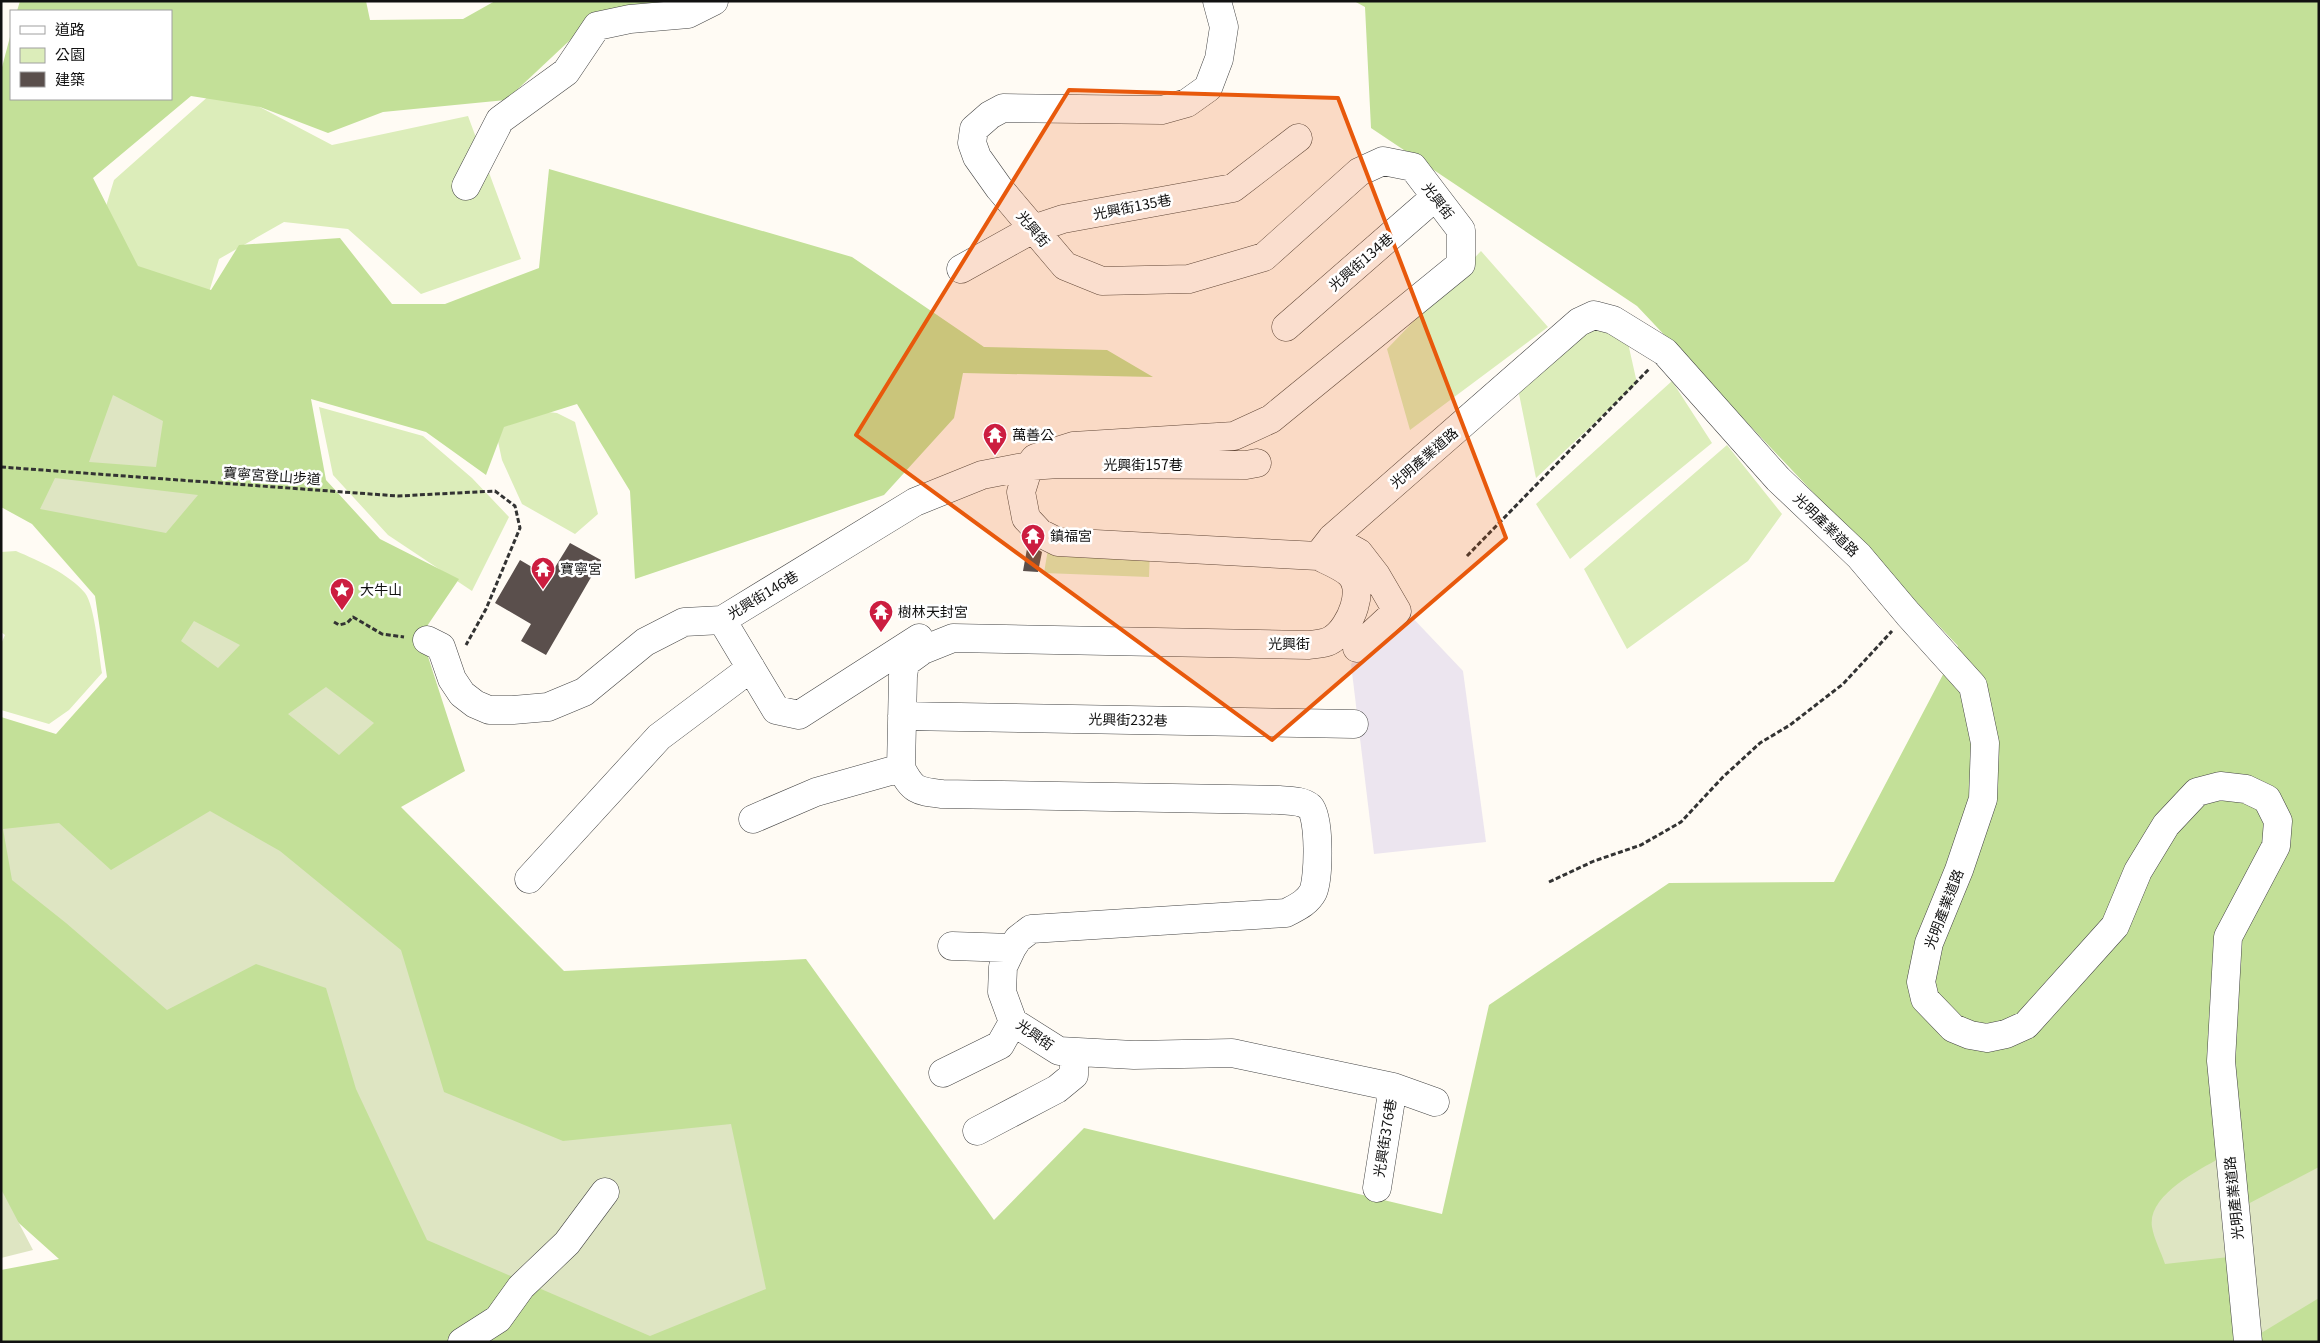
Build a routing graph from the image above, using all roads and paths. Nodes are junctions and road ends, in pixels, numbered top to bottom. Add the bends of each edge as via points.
1 (714, 1) edge
2 (1217, 1) edge
3 (1298, 138) dead end
4 (466, 186) dead end
5 (1436, 197) junction
6 (1033, 229) junction
7 (961, 269) dead end
8 (1286, 326) dead end
9 (1665, 352) junction
10 (1256, 463) dead end
11 (1029, 466) junction
12 (1, 467) edge
13 (1325, 547) junction
14 (1467, 556) dead end
15 (1908, 614) junction
16 (722, 620) junction
17 (334, 622) dead end
18 (382, 634) dead end
19 (953, 638) junction
20 (427, 640) dead end
21 (1357, 648) dead end
22 (751, 668) junction
23 (452, 679) junction
24 (902, 716) junction
25 (1354, 724) dead end
26 (901, 768) junction
27 (753, 819) dead end
28 (529, 879) dead end
29 (1549, 882) dead end
30 (952, 946) dead end
31 (1012, 948) junction
32 (1013, 1022) junction
33 (1074, 1052) junction
34 (943, 1073) dead end
35 (1393, 1087) junction
36 (1436, 1102) dead end
37 (977, 1131) dead end
38 (1377, 1188) dead end
39 (605, 1192) dead end
40 (462, 1342) edge
41 (2248, 1342) edge

1 - 4 street via 688,14 630,19 597,26 566,72 500,120
2 - 6 street, 光興街 via 1224,27 1219,59 1208,88 1187,103 1162,110 1003,108 974,129 972,144 977,157
3 - 6 street, 光興街135巷 via 1233,188 1063,219
5 - 6 street, 光興街 via 1413,167 1383,161 1359,172 1264,257 1189,279 1102,281 1065,266
5 - 8 street, 光興街134巷
5 - 11 street, 光興街 via 1461,230 1461,264 1271,419 1234,436 1073,446 1035,458
6 - 7 street, 光興街135巷
9 - 13 street, 光明產業道路 via 1614,320 1594,315 1579,322
9 - 14 path
9 - 15 street, 光明產業道路 via 1778,479 1859,556
10 - 11 street, 光興街157巷
11 - 13 street, 光興街 via 1021,492 1026,518 1040,533 1058,542
11 - 16 street, 光興街146巷 via 982,475 915,502
12 - 23 path, 寶寧宮登山步道 via 398,496 495,491 515,506 520,528
13 - 19 street, 光興街 via 1350,573 1357,586 1356,605 1336,637 1325,643
13 - 21 street via 1359,553 1397,611
15 - 29 path via 1843,684 1760,743 1681,822 1641,845 1594,861
15 - 41 street, 光明產業道路 via 1973,686 1985,744 1983,799 1929,943 1920,982 1925,999 1953,1028 1987,1038 2026,1025 2115,926 2138,871 2166,825 2197,792 2220,786 2246,789 2267,799 2278,821 2276,846 2228,937 2227,947 2221,1061
16 - 22 street, 光興街146巷
16 - 23 street via 684,622 645,642 584,692 548,707 488,710 462,694
17 - 18 path via 339,625 354,617
19 - 22 street, 光興街146巷 via 933,630 799,715 776,710
19 - 24 street, 光興街 via 923,650 905,663
20 - 23 street via 441,647
22 - 28 street via 658,737
24 - 25 street, 光興街232巷
24 - 26 street, 光興街
26 - 27 street via 816,792
26 - 31 street, 光興街 via 918,791 942,794 1279,800 1298,802 1309,807 1314,814 1318,859 1313,892 1304,904 1286,913 1031,929
30 - 31 street
31 - 32 street, 光興街 via 1003,967 1002,992
32 - 33 street, 光興街 via 1058,1051
32 - 34 street via 1000,1045
33 - 35 street, 光興街 via 1134,1055 1232,1053
33 - 37 street via 1074,1075 1058,1089
35 - 36 street, 光興街
35 - 38 street, 光興街376巷
39 - 40 street via 567,1243 521,1287 498,1319

